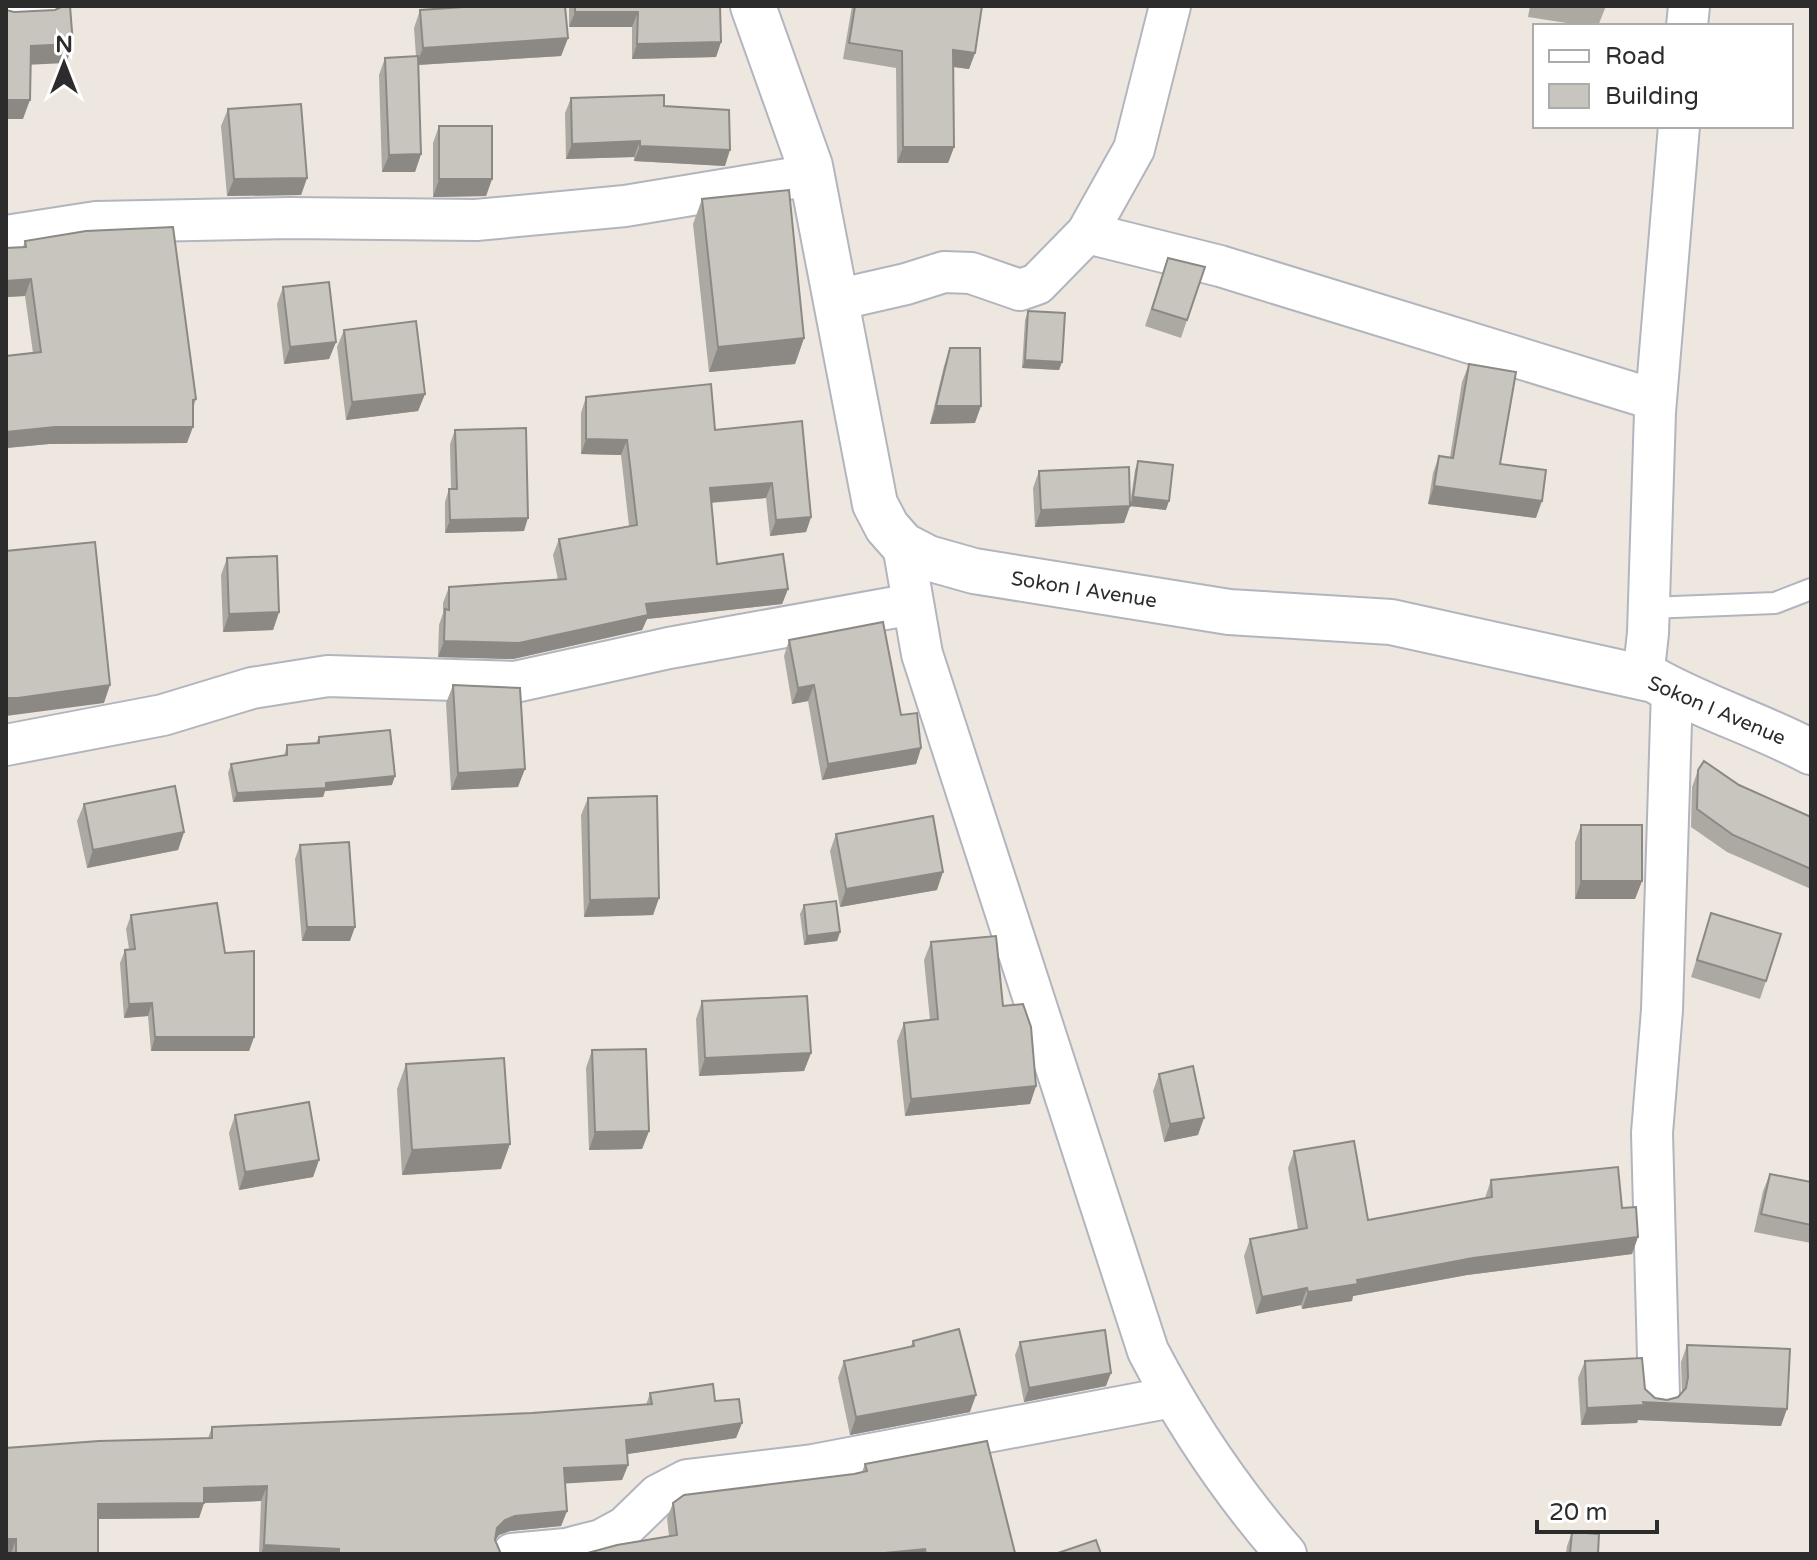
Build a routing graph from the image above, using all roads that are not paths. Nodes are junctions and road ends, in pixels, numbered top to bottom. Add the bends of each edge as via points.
1 (47, 6) edge
2 (753, 6) edge
3 (1170, 6) edge
4 (6, 8) edge
5 (1679, 128) edge
6 (812, 175) junction
7 (1087, 233) junction
8 (6, 236) edge
9 (836, 300) junction
10 (1656, 400) junction
11 (903, 545) junction
12 (1811, 589) edge
13 (913, 604) junction
14 (1649, 608) junction
15 (1657, 684) junction
16 (6, 745) edge
17 (1811, 752) edge
18 (1659, 1395) edge
19 (1172, 1397) junction
20 (1282, 1553) edge
21 (512, 1554) edge

1 - 4 street
2 - 6 street, Sokon I Avenue
3 - 7 street via 1134,149
5 - 10 street
6 - 8 street via 625,206 476,220 96,222
6 - 9 street, Sokon I Avenue
7 - 9 street via 1037,284 1020,290 971,273 944,272
7 - 10 street via 1220,266
9 - 11 street, Sokon I Avenue via 875,504
10 - 14 street
11 - 13 street
11 - 15 street, Sokon I Avenue via 974,571 1229,612 1391,622
12 - 14 lane via 1775,603
13 - 16 street via 515,682 328,676 252,688 163,715
13 - 19 street via 922,654 1148,1351
14 - 15 street
15 - 17 street, Sokon I Avenue
15 - 18 street via 1662,1010 1652,1133
19 - 20 street via 1210,1459
19 - 21 street via 813,1465 687,1480 658,1495 625,1527 601,1540

